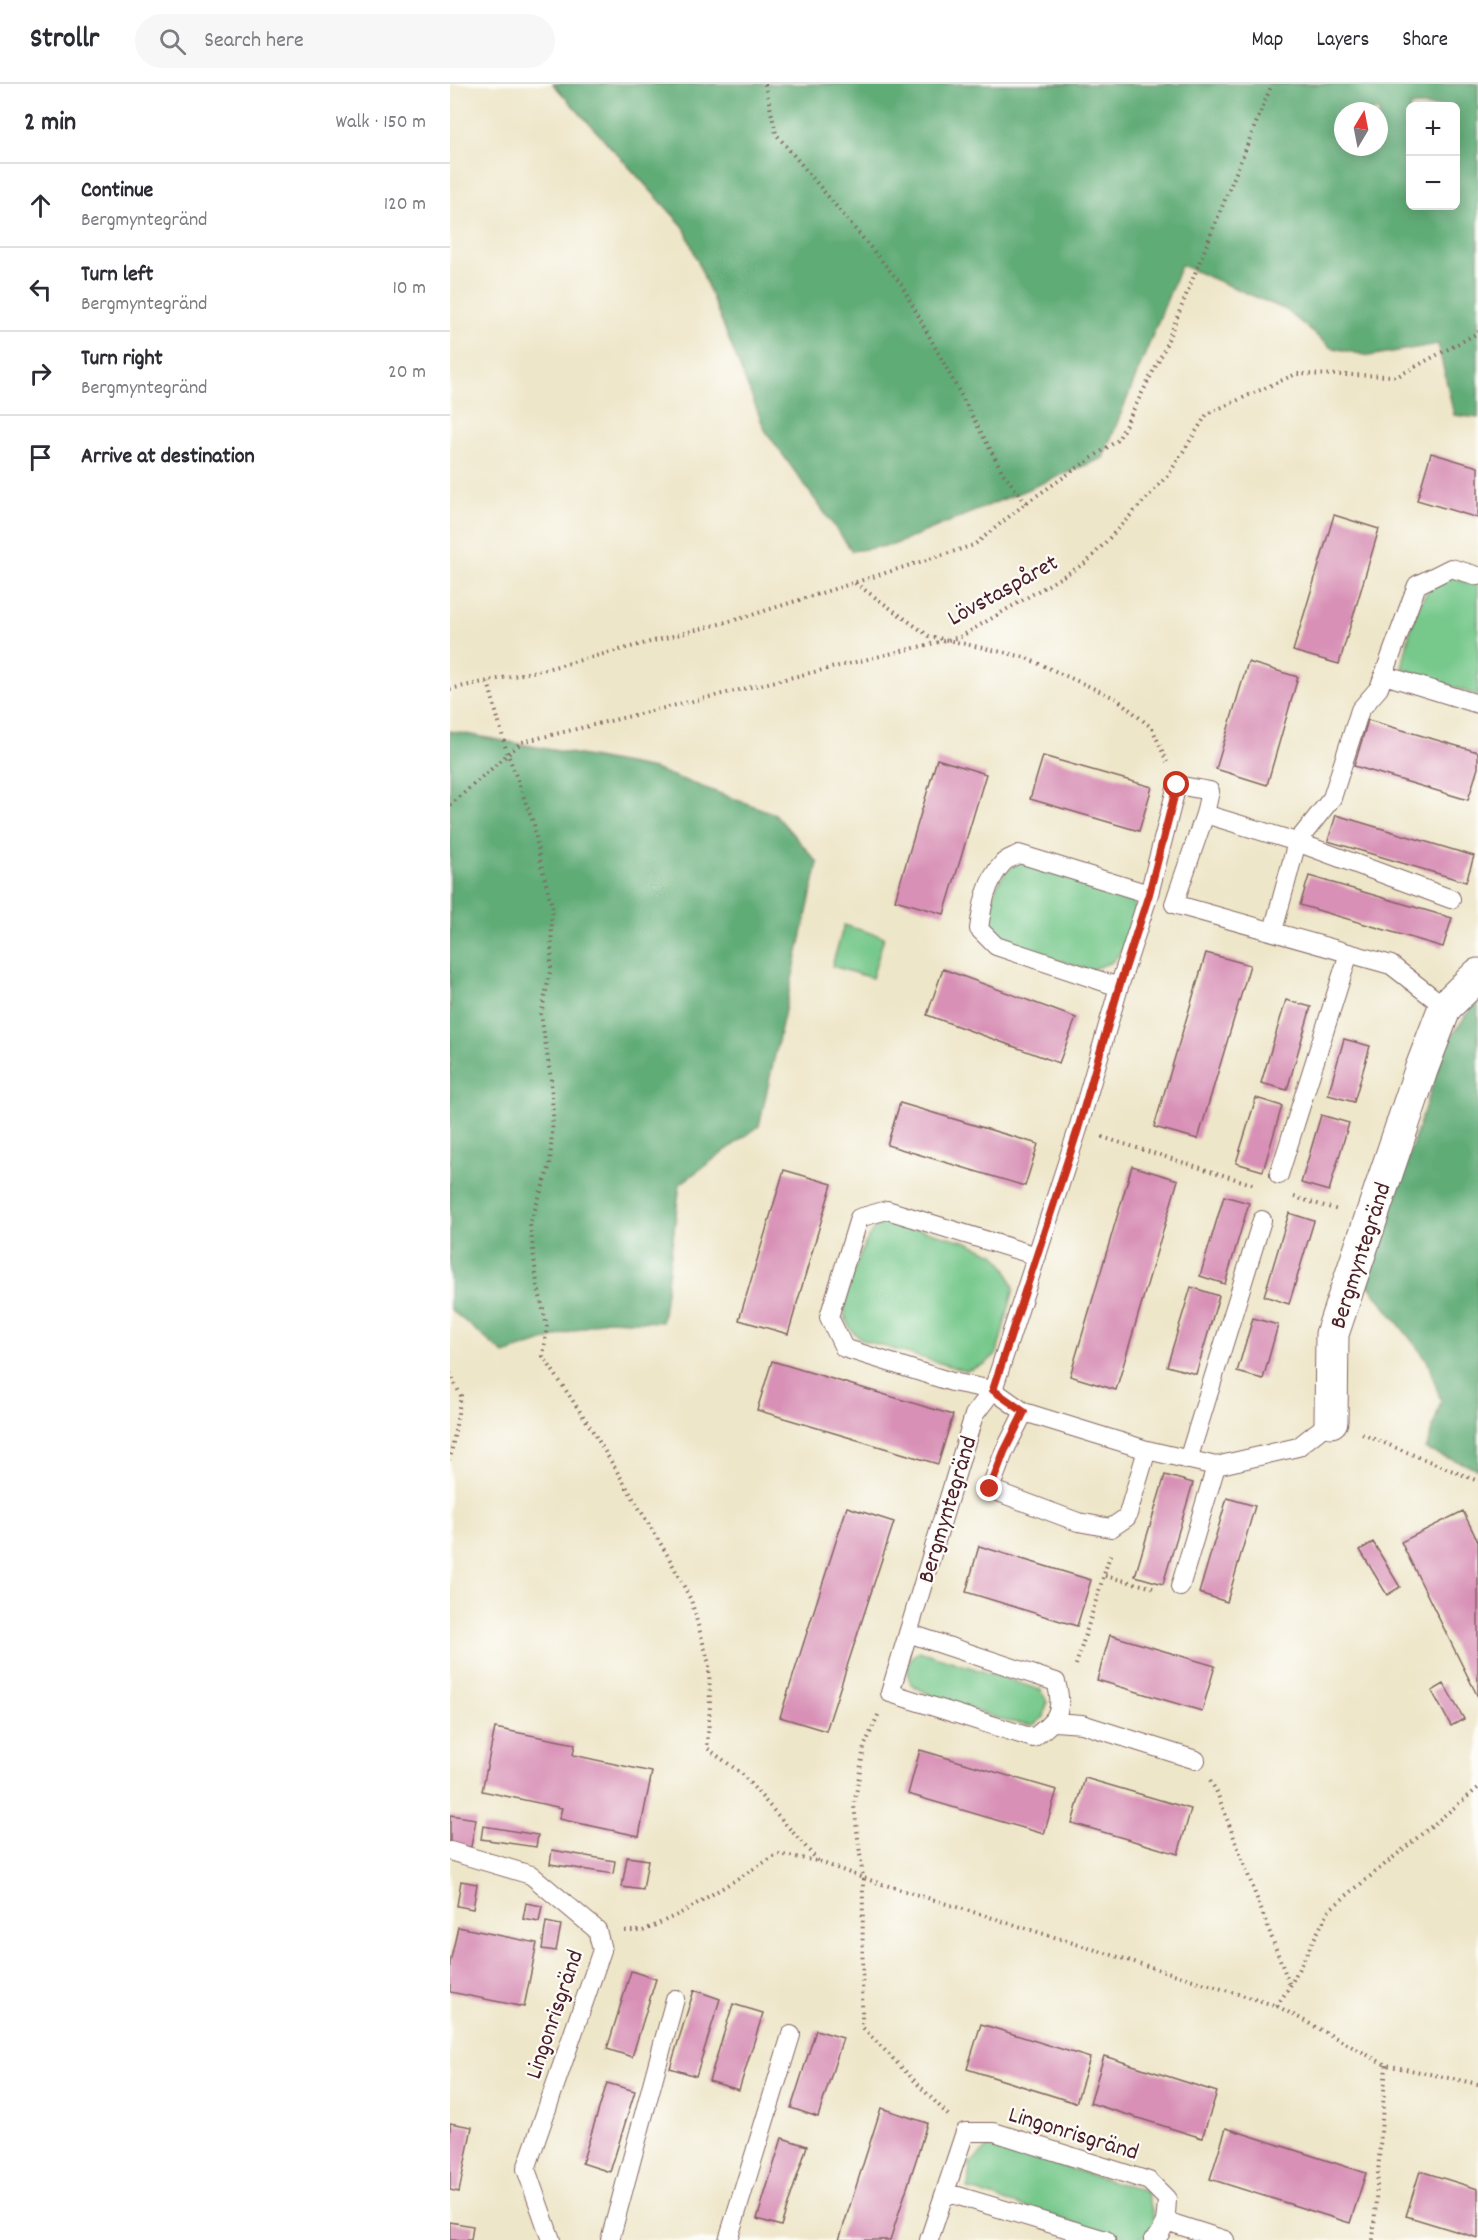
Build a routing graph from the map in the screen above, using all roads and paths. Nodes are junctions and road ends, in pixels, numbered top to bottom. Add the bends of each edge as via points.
1 (765, 84) edge
2 (1272, 84) edge
3 (1478, 331) edge
4 (1026, 503) junction
5 (1478, 576) edge
6 (854, 583) junction
7 (946, 641) junction
8 (1384, 675) junction
9 (488, 682) junction
10 (450, 688) edge
11 (1478, 704) edge
12 (508, 754) junction
13 (1177, 785) junction
14 (450, 805) edge
15 (1205, 814) junction
16 (1297, 842) junction
17 (1149, 894) junction
18 (1451, 899) dead end
19 (1272, 931) junction
20 (1349, 953) junction
21 (1478, 975) edge
22 (1119, 987) junction
23 (1445, 1007) junction
24 (1078, 1129) junction
25 (1279, 1175) dead end
26 (1262, 1187) dead end
27 (1284, 1194) dead end
28 (1262, 1220) dead end
29 (1371, 1220) junction
30 (1037, 1256) junction
31 (450, 1373) edge
32 (993, 1390) junction
33 (1024, 1412) junction
34 (1331, 1421) junction
35 (1147, 1450) junction
36 (450, 1460) edge
37 (1188, 1460) junction
38 (1216, 1466) junction
39 (1478, 1480) edge
40 (1111, 1528) junction
41 (1105, 1576) junction
42 (1180, 1587) joint
43 (908, 1633) junction
44 (1056, 1682) junction
45 (890, 1693) junction
46 (1055, 1722) junction
47 (1196, 1760) joint
48 (1478, 1788) edge
49 (450, 1851) edge
50 (818, 1861) junction
51 (863, 1878) junction
52 (597, 1930) junction
53 (1290, 1986) junction
54 (675, 1999) dead end
55 (1277, 2006) junction
56 (791, 2035) dead end
57 (1386, 2065) junction
58 (1478, 2084) edge
59 (965, 2132) junction
60 (945, 2192) junction
61 (1166, 2221) junction
62 (551, 2240) edge
63 (610, 2240) edge
64 (728, 2240) edge
65 (929, 2240) edge
66 (1106, 2240) edge
67 (1153, 2240) edge
68 (1225, 2240) edge
69 (1373, 2240) edge

1 - 4 path via 776,134 901,284 1003,473
2 - 4 path via 1163,352 1118,440
3 - 7 path, Lövstaspåret via 1398,376 1296,374 1207,414 1169,474 1087,562 960,637
4 - 6 path via 974,545
5 - 8 lane via 1451,568 1417,585
6 - 7 path via 929,636
6 - 9 path via 742,618
7 - 12 path, Lövstaspåret via 522,742
7 - 13 path via 1024,657 1117,699 1152,728
8 - 11 lane
8 - 16 lane via 1379,688 1360,710 1332,798
9 - 10 path
9 - 12 path
12 - 14 path, Lövstaspåret
12 - 50 path via 534,825 552,906 551,968 541,1014 552,1092 550,1165 530,1224 547,1327 543,1356 589,1425 691,1600 709,1664 707,1748 741,1773
13 - 15 lane via 1210,791
13 - 17 lane, Bergmyntegränd
15 - 16 lane
15 - 19 lane via 1174,904
16 - 18 lane
16 - 19 lane
17 - 22 lane, Bergmyntegränd
17 - 22 lane via 1020,854 1004,861 983,902 980,929 996,945
19 - 20 lane
20 - 23 lane via 1391,965
20 - 25 lane
21 - 23 street, Bergmyntegränd
22 - 24 lane, Bergmyntegränd
23 - 29 street, Bergmyntegränd
24 - 26 path
24 - 30 lane, Bergmyntegränd
27 - 29 path
28 - 37 lane
29 - 34 street, Bergmyntegränd via 1332,1334
30 - 32 lane, Bergmyntegränd
30 - 32 lane via 887,1210 859,1218 829,1317 844,1348 952,1382
31 - 36 path via 461,1396
32 - 33 lane
32 - 43 lane, Bergmyntegränd via 974,1415
33 - 35 lane
33 - 40 lane, Bergmyntegränd via 990,1489 1078,1522
34 - 38 lane via 1298,1447
34 - 39 path
35 - 37 lane
35 - 40 lane via 1127,1517
37 - 38 lane
38 - 42 lane
40 - 41 path via 1112,1548
41 - 42 path via 1171,1593
41 - 44 path via 1073,1673
43 - 44 lane
43 - 45 lane, Bergmyntegränd
44 - 46 lane via 1061,1698
45 - 46 lane via 1033,1738
45 - 51 path via 864,1747 854,1806
46 - 47 lane via 1082,1724
47 - 53 path via 1216,1790
48 - 53 path via 1329,1910
49 - 52 lane, Lingonrisgränd via 531,1875
50 - 51 path
50 - 52 path via 778,1854 643,1931
51 - 55 path
51 - 59 path via 862,2027
52 - 62 lane, Lingonrisgränd via 602,1950 525,2169
53 - 55 path
54 - 63 lane
55 - 57 path
56 - 64 lane
57 - 58 path
57 - 69 path
59 - 60 lane
59 - 61 lane, Lingonrisgränd via 994,2132 1149,2181 1167,2199
60 - 65 lane
60 - 66 lane
61 - 67 lane
61 - 68 lane

